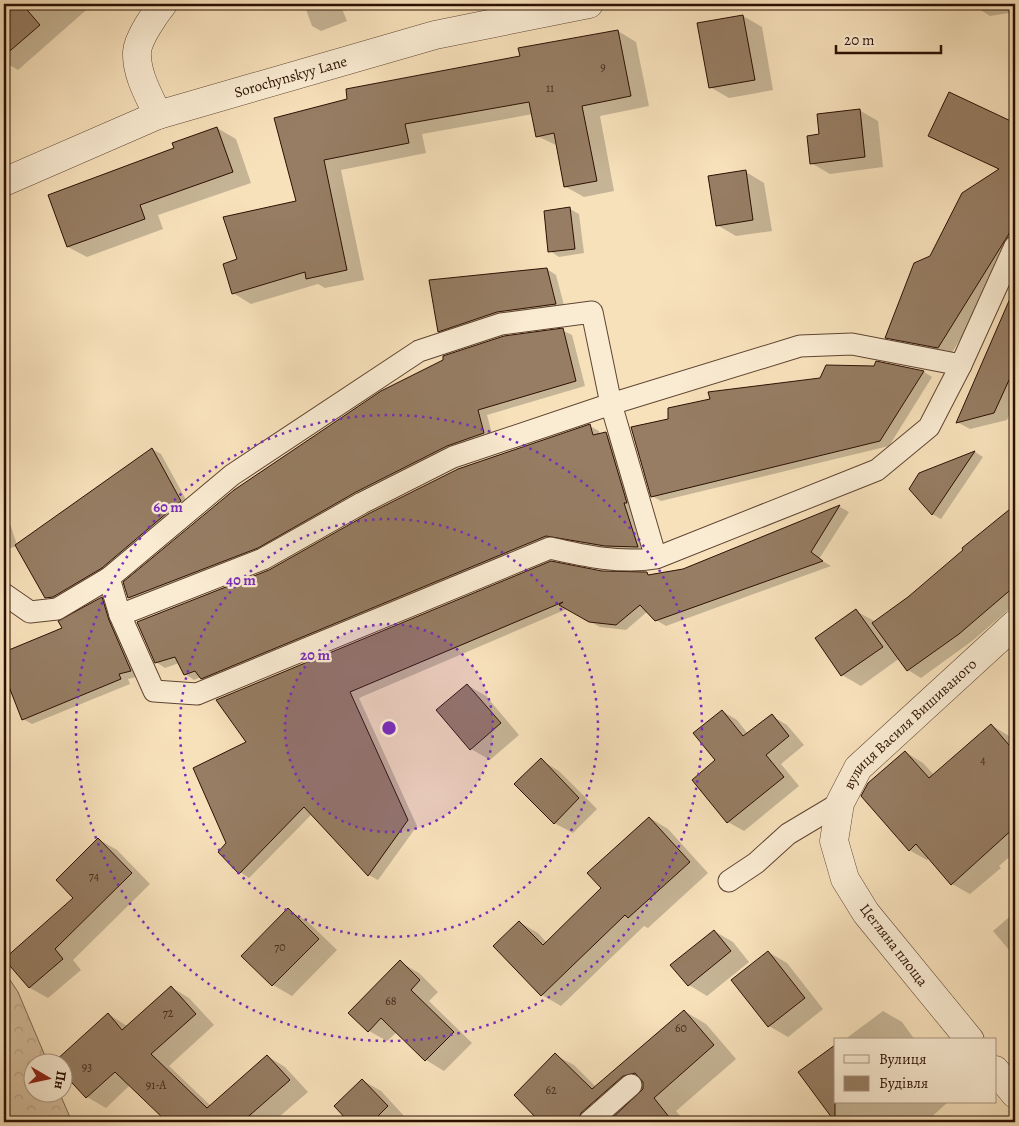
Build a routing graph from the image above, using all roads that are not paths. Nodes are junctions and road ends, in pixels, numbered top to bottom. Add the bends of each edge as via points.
1 (164, 4) edge
2 (589, 4) edge
3 (158, 115) junction
4 (4, 182) edge
5 (1015, 246) edge
6 (962, 365) junction
7 (611, 404) junction
8 (656, 558) junction
9 (109, 578) junction
10 (4, 594) edge
11 (120, 615) junction
12 (1015, 624) edge
13 (840, 802) junction
14 (834, 841) joint
15 (728, 882) dead end
16 (968, 1038) edge
17 (996, 1071) edge
18 (630, 1084) dead end
19 (1015, 1094) edge
20 (589, 1122) edge

1 - 3 street via 153,16 137,51 142,81
2 - 3 street, Sorochynskyy Lane via 435,36
3 - 4 street, Sorochynskyy Lane
5 - 6 lane
6 - 7 lane via 852,344 800,346
6 - 8 lane via 929,427 877,470
7 - 8 lane
7 - 9 lane via 592,312 501,324 419,351 232,475
7 - 11 lane via 453,457 263,558
8 - 11 lane via 637,562 550,548 197,694 154,691
9 - 10 lane via 57,609 30,612
9 - 11 lane
12 - 13 street, вулиця Василя Вишиваного via 858,768
13 - 14 street, вулиця Василя Вишиваного
13 - 15 lane via 788,834 756,863
14 - 16 street, Цегляна площа via 845,879 866,913
17 - 19 street
18 - 20 lane

